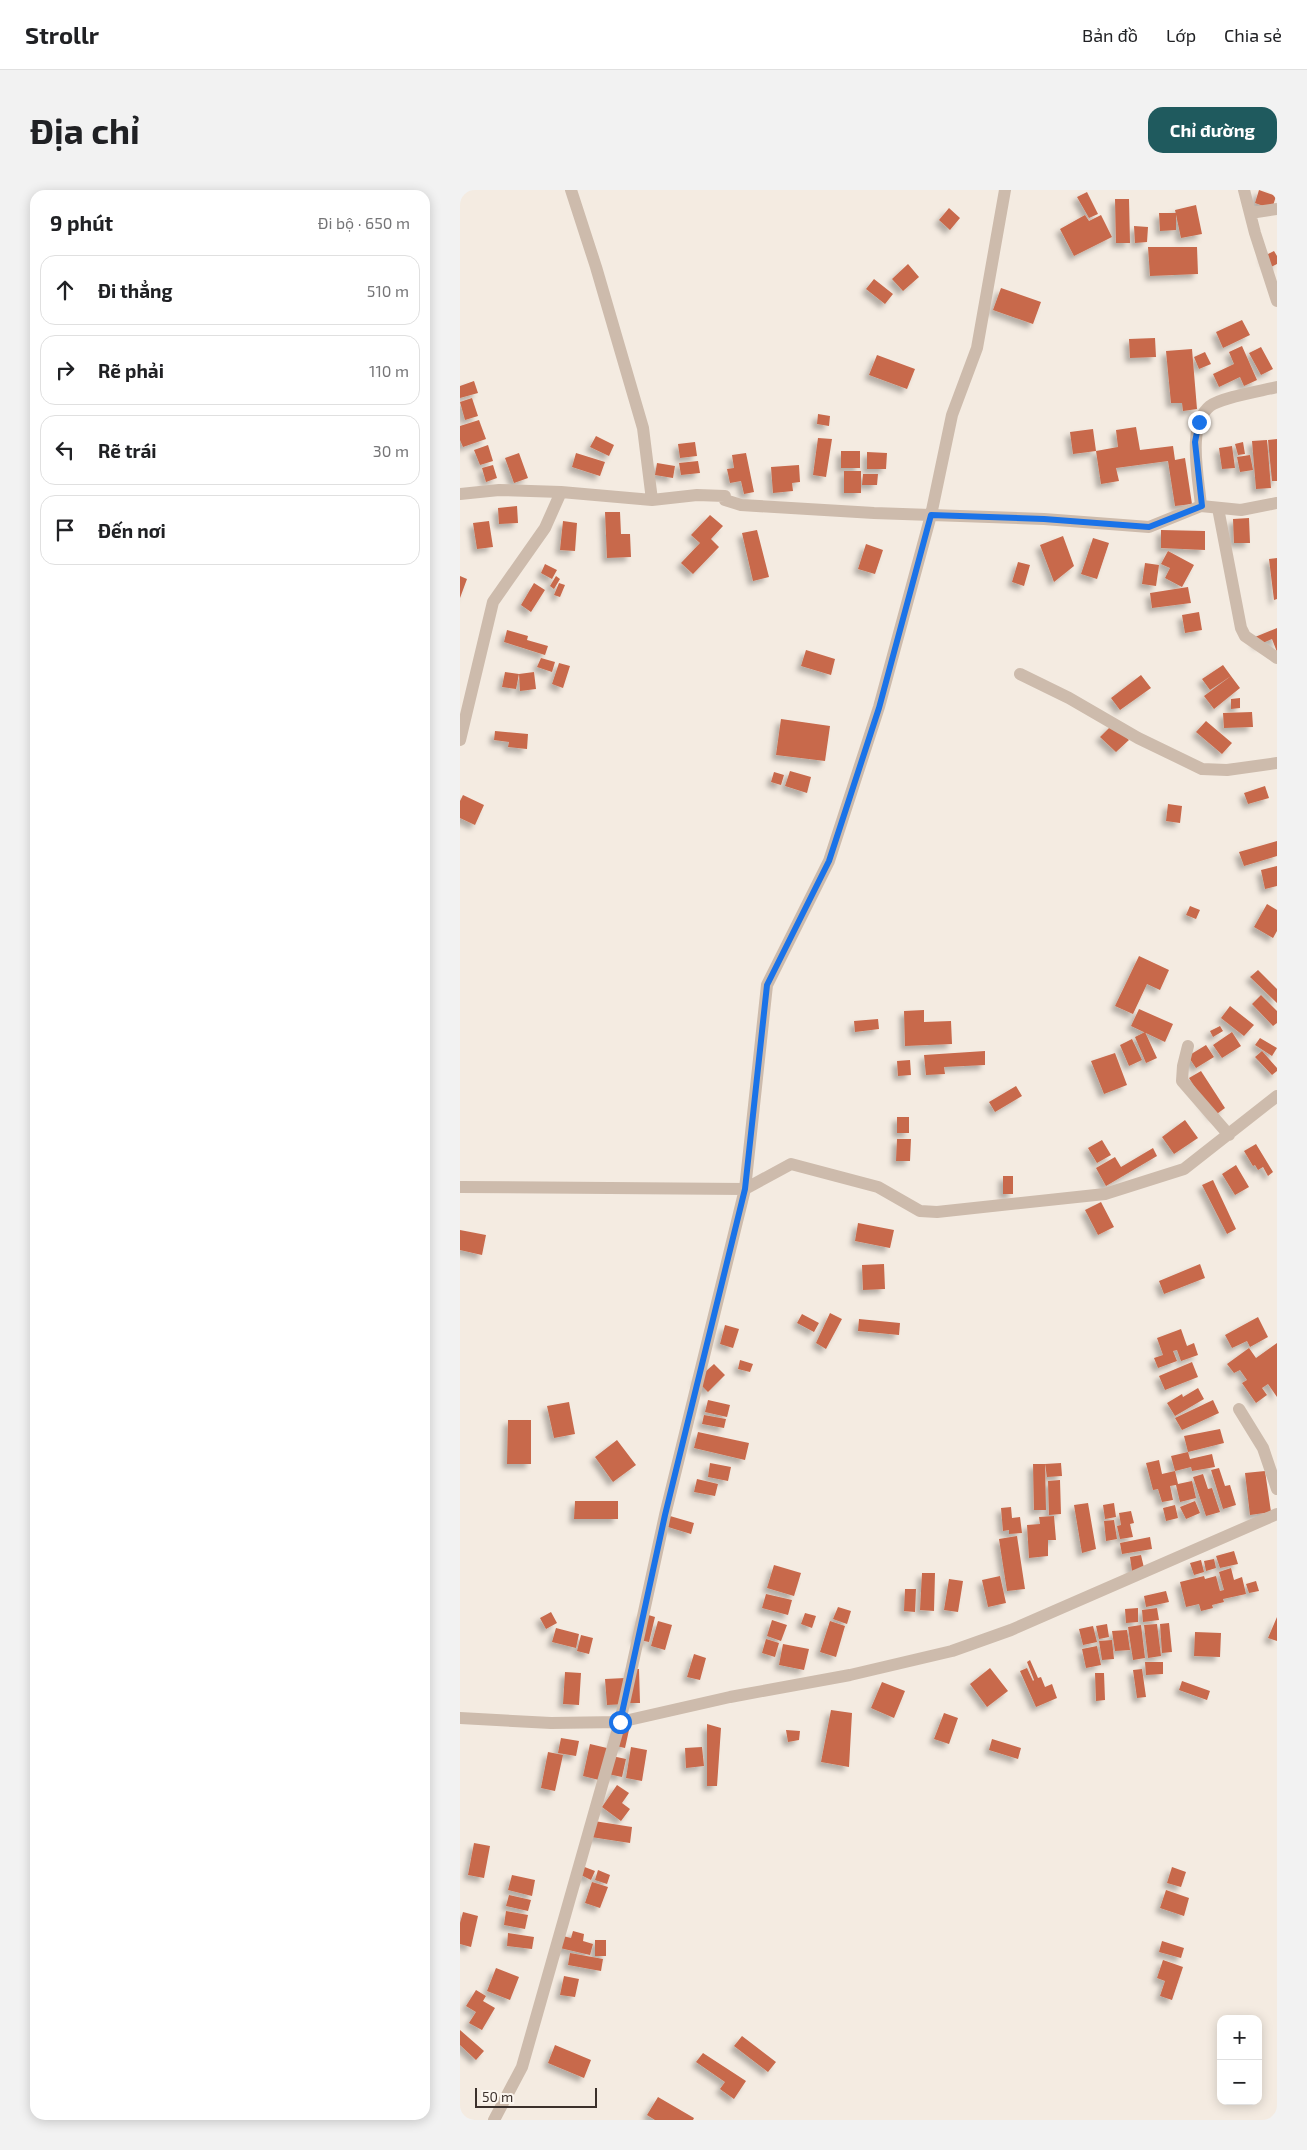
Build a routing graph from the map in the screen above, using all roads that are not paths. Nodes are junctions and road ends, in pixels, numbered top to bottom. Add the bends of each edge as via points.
1 (571, 190) edge
2 (1005, 190) edge
3 (1244, 190) edge
4 (1277, 209) edge
5 (1250, 213) junction
6 (1277, 301) edge
7 (1277, 387) edge
8 (561, 492) junction
9 (460, 494) edge
10 (652, 500) junction
11 (1277, 503) edge
12 (1202, 506) junction
13 (1218, 508) junction
14 (931, 515) junction
15 (1277, 658) edge
16 (1020, 674) dead end
17 (460, 740) edge
18 (1277, 762) edge
19 (1188, 1046) dead end
20 (1277, 1096) edge
21 (1229, 1135) junction
22 (460, 1187) edge
23 (745, 1189) junction
24 (1239, 1409) dead end
25 (1277, 1489) edge
26 (1277, 1514) edge
27 (460, 1718) edge
28 (620, 1722) junction
29 (494, 2120) edge

1 - 10 street via 643,428
2 - 14 street via 977,348 952,415
3 - 5 street
4 - 5 street
5 - 6 street
7 - 12 street via 1211,405 1199,422 1195,442
8 - 9 street via 499,490
8 - 10 street
8 - 17 street via 545,528 493,602
10 - 14 street via 697,495 725,496 725,500 741,505
11 - 13 street via 1241,510
12 - 13 street
12 - 14 street via 1149,527
13 - 15 street via 1241,628 1256,646
14 - 23 street via 879,708 829,861 767,985
16 - 18 street via 1138,738 1202,768 1228,770
19 - 21 street via 1182,1081
20 - 21 street
21 - 23 street via 1184,1169 1105,1194 938,1212 920,1211 878,1187 791,1164
22 - 23 street
23 - 28 street via 665,1515
24 - 25 street via 1264,1448
26 - 28 street via 1011,1630 952,1651
27 - 28 street via 551,1723
28 - 29 street via 522,2067

